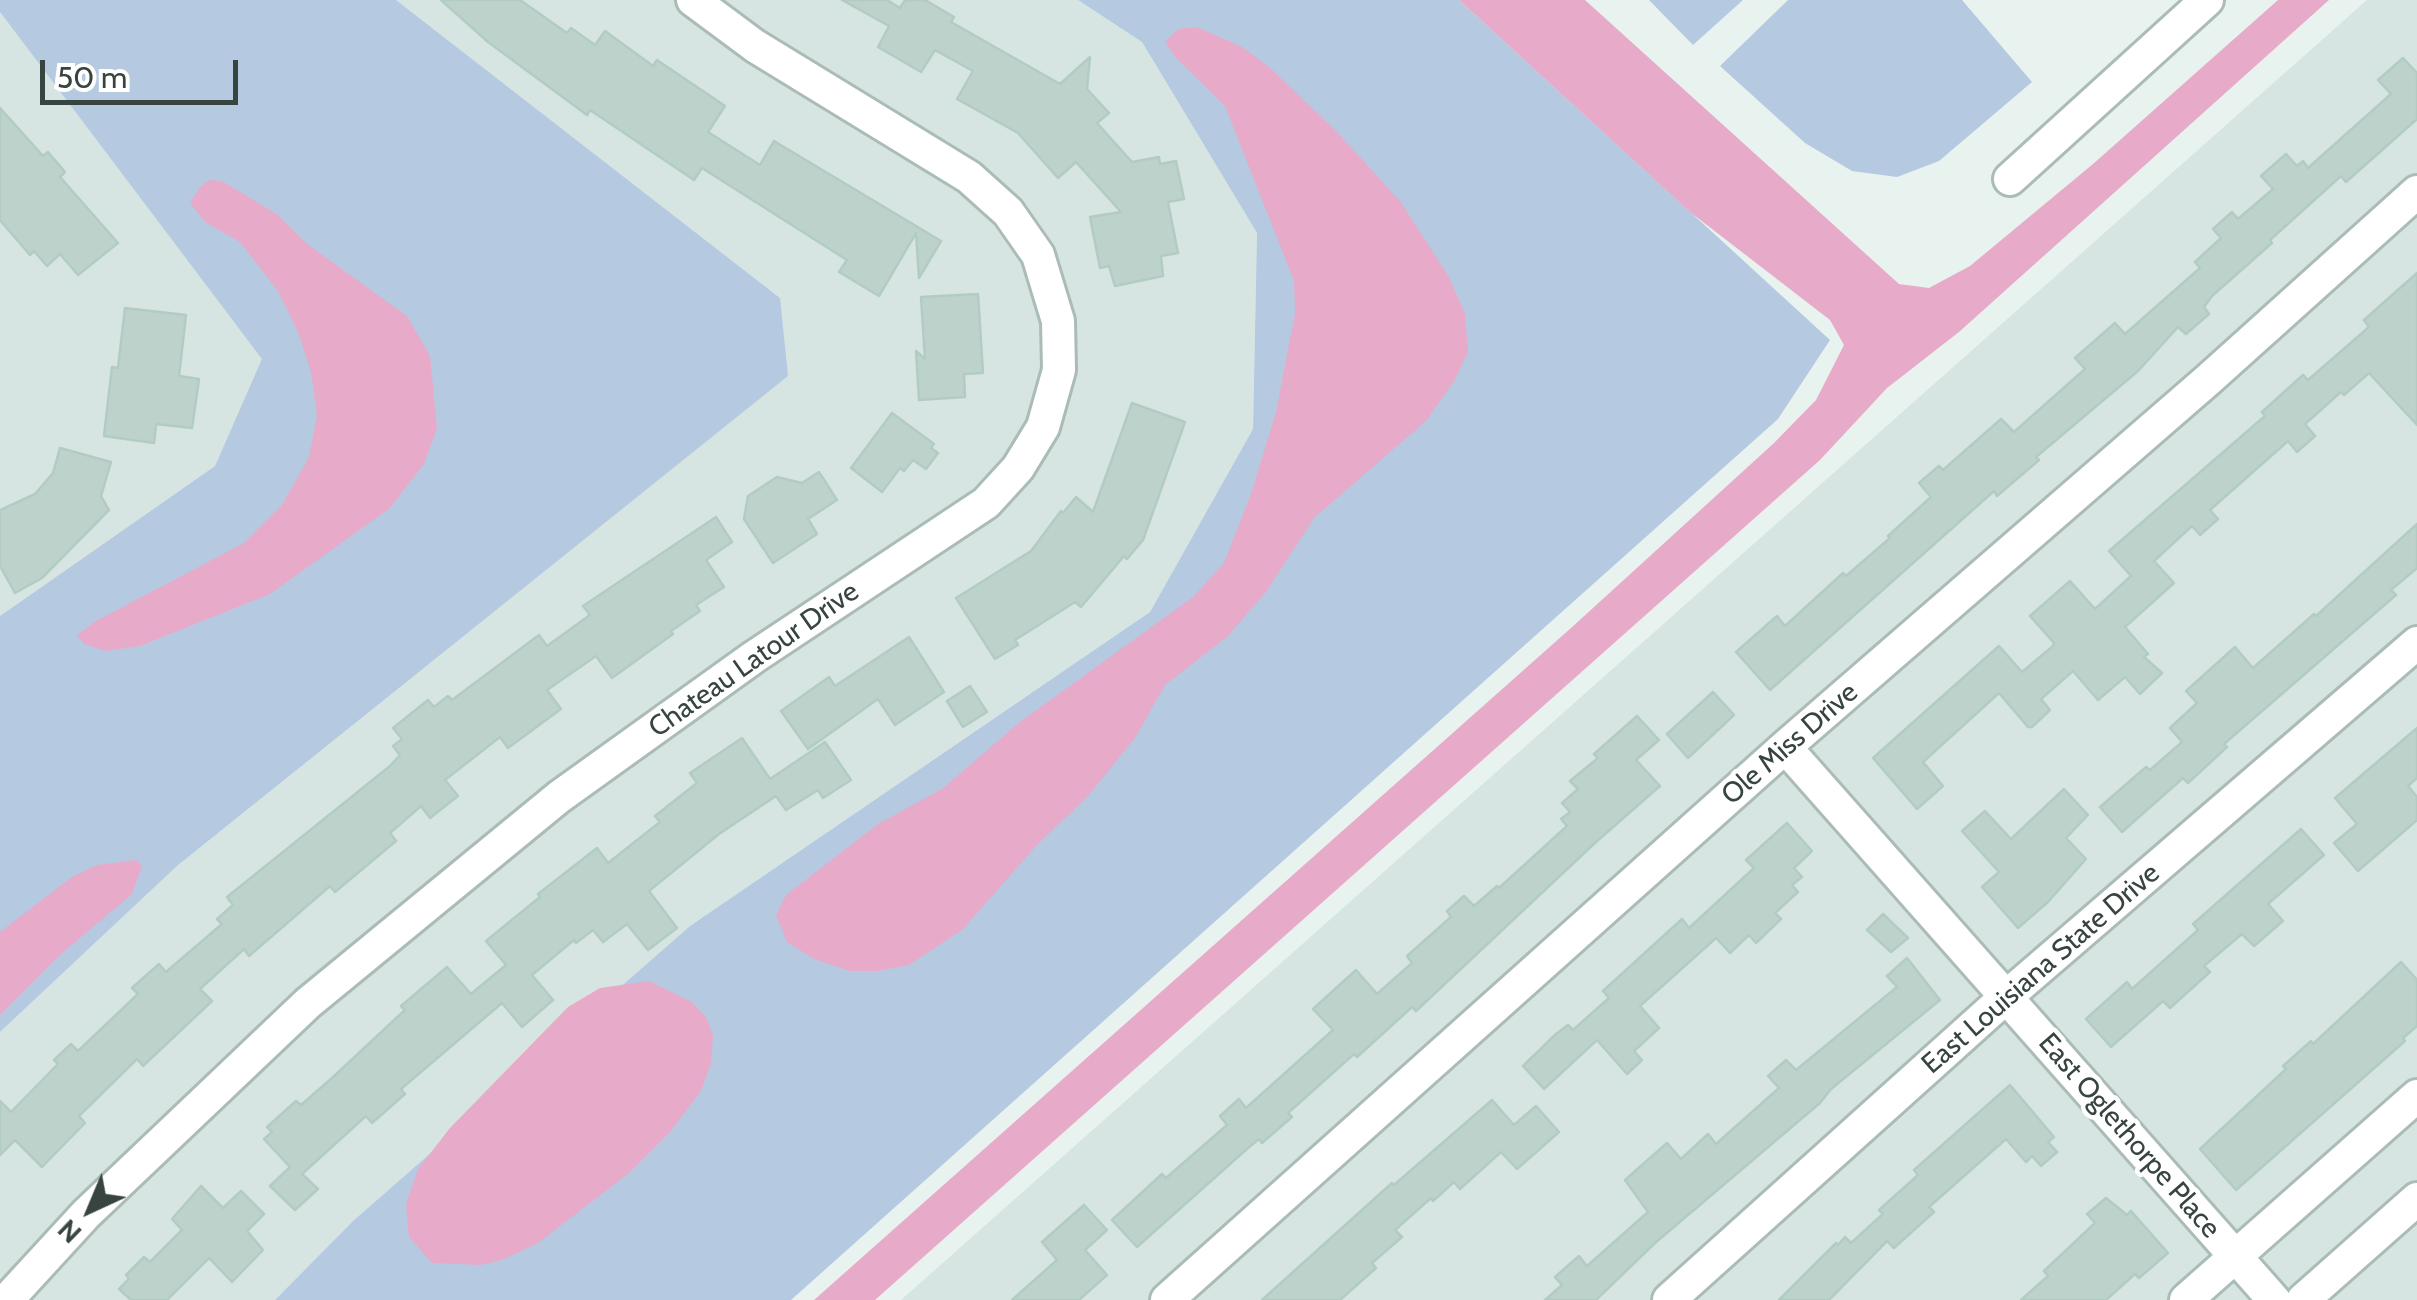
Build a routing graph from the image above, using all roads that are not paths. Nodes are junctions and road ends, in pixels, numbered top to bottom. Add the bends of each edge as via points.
1 (693, 0) edge
2 (2206, 0) edge
3 (2010, 179) dead end
4 (2417, 192) edge
5 (2417, 643) edge
6 (1786, 747) junction
7 (2006, 996) junction
8 (2417, 1096) edge
9 (2417, 1199) edge
10 (2235, 1256) junction
11 (7, 1300) edge
12 (1167, 1300) edge
13 (1669, 1300) edge
14 (2186, 1300) edge
15 (2274, 1300) edge
16 (2303, 1300) edge

1 - 11 street, Chateau Latour Drive via 755,46 969,176 1008,212 1038,255 1058,322 1059,370 1043,427 986,503 560,796 308,1002 86,1214
2 - 3 street
4 - 6 street, Ole Miss Drive
5 - 7 street, East Louisiana State Drive
6 - 7 street, East Oglethorpe Place
6 - 12 street, Ole Miss Drive
7 - 10 street, East Oglethorpe Place
7 - 13 street, East Louisiana State Drive
8 - 10 street
9 - 16 street
10 - 14 street
10 - 15 street, East Oglethorpe Place

